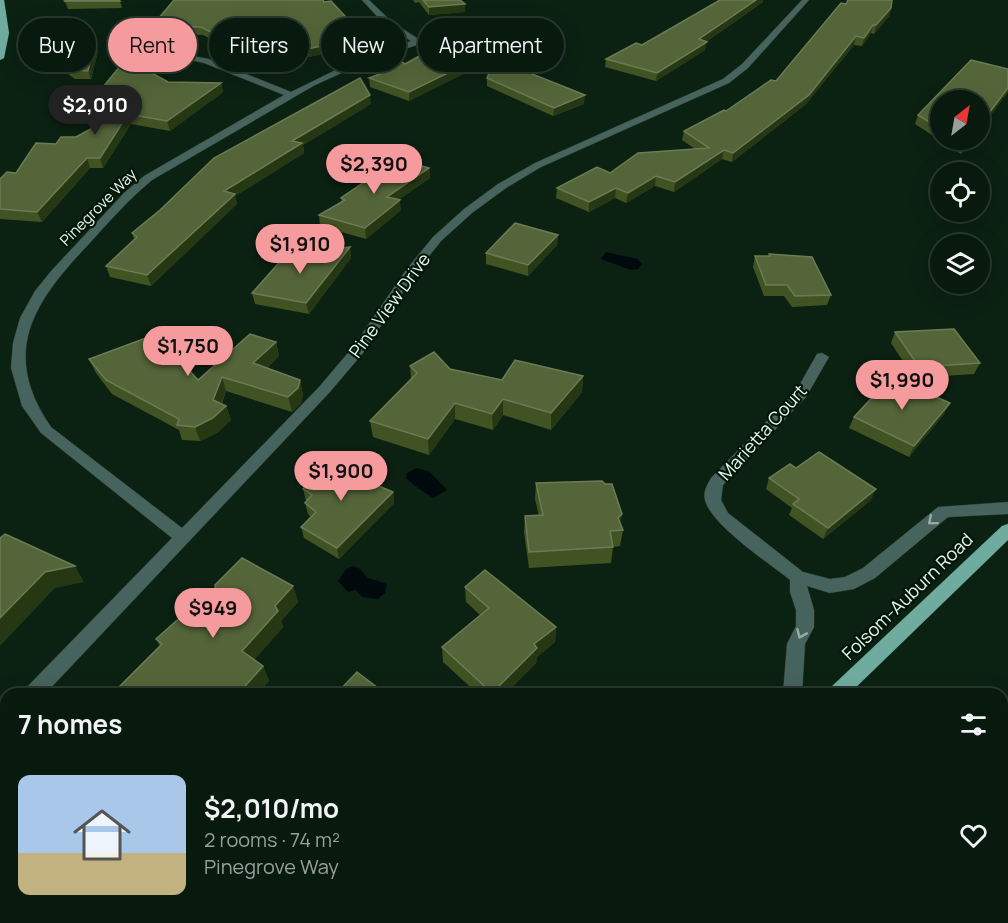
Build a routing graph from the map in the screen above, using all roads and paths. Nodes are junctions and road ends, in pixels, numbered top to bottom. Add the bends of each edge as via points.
1 (1, 0) edge
2 (365, 0) edge
3 (807, 0) edge
4 (0, 58) edge
5 (197, 59) edge
6 (291, 95) junction
7 (822, 357) dead end
8 (1008, 508) edge
9 (1008, 531) edge
10 (183, 538) junction
11 (798, 577) junction
12 (39, 688) edge
13 (792, 688) edge
14 (843, 688) edge

1 - 4 main road via 5,33
2 - 6 street, Pinegrove Way via 389,24 417,42 363,60
3 - 10 street, Pine View Drive via 726,81 538,165 468,211 437,239 410,272 358,350 324,390
5 - 6 street
6 - 10 street, Pinegrove Way via 171,162 128,195 39,294 19,343 20,381 29,406 46,430
7 - 11 street, Marietta Court via 801,394 716,482 711,493 722,517
8 -> 11 street, Marietta Court via 944,511 869,573 848,584 830,586
9 - 14 main road, Folsom-Auburn Road
10 - 12 street, Pine View Drive
11 -> 13 street via 805,627 796,644

